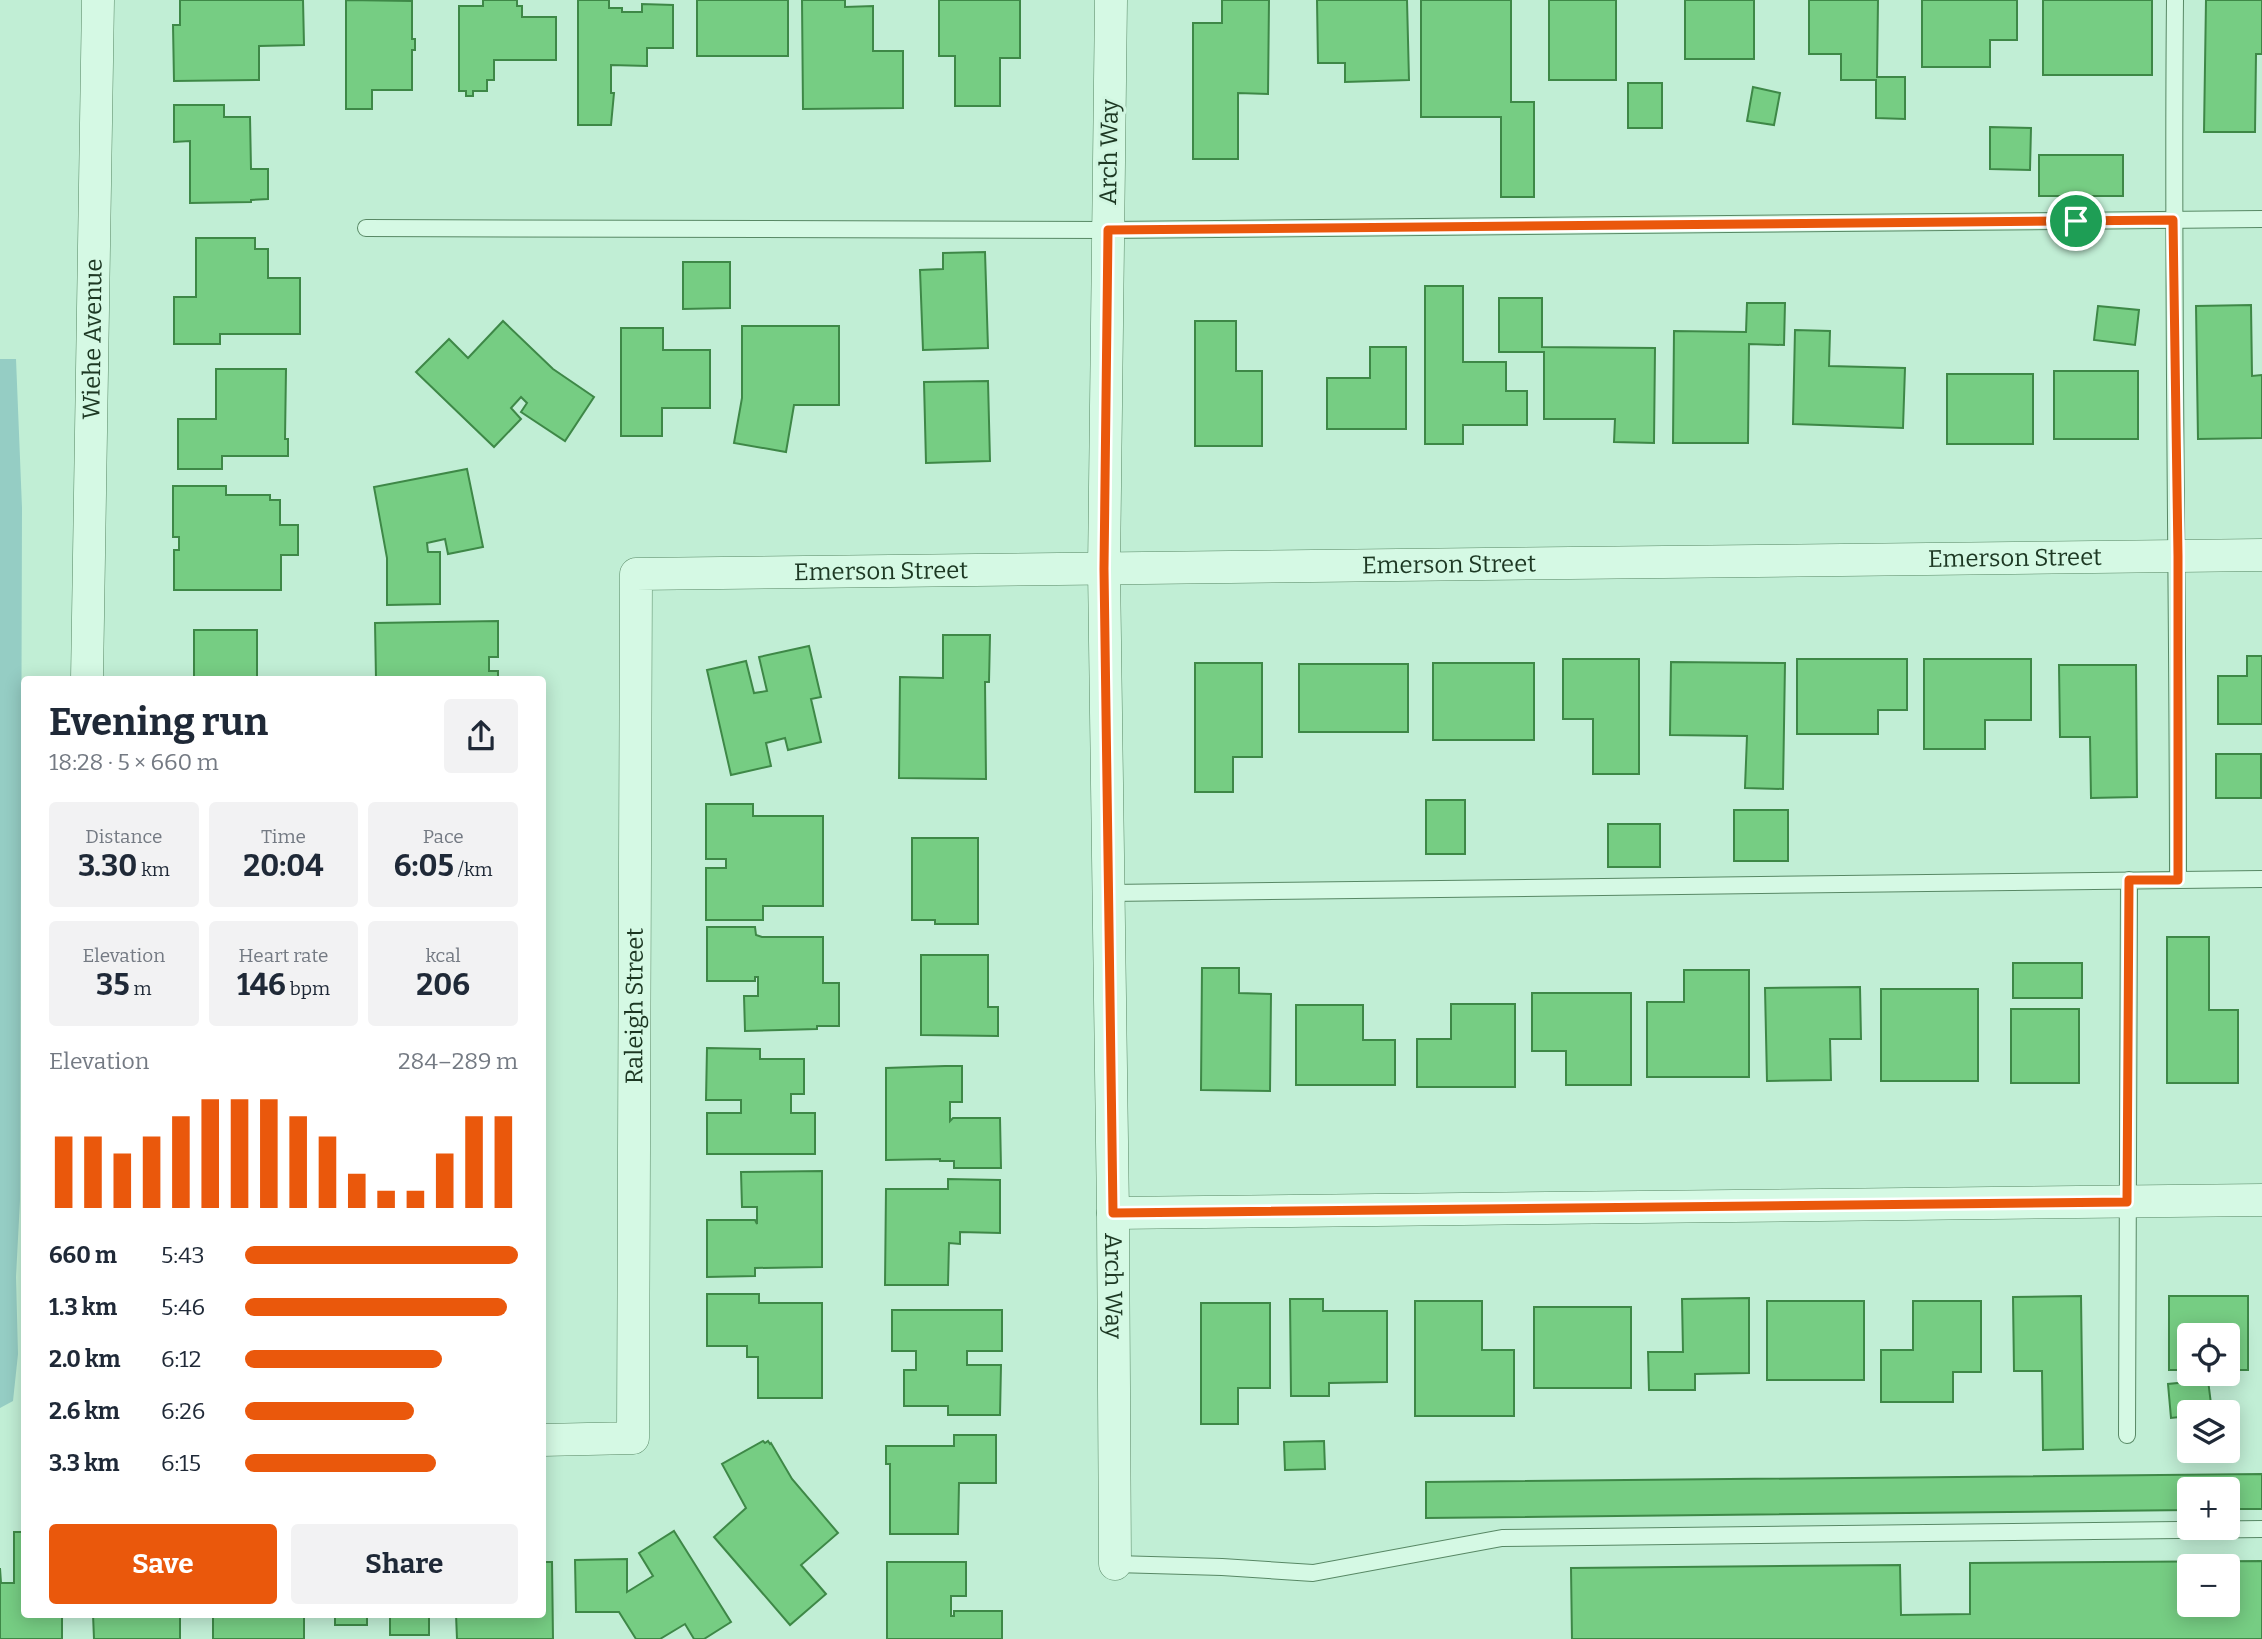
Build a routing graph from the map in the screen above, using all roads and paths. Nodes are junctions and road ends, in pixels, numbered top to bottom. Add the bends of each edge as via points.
1 (98, 0) edge
2 (1111, 0) edge
3 (2175, 0) edge
4 (2262, 219) edge
5 (2173, 220) junction
6 (366, 228) dead end
7 (1108, 230) junction
8 (2262, 555) edge
9 (2178, 556) junction
10 (1104, 569) junction
11 (636, 573) joint
12 (87, 676) edge
13 (2262, 879) edge
14 (2129, 880) junction
15 (2178, 880) junction
16 (1108, 893) junction
17 (2262, 1200) edge
18 (2127, 1202) junction
19 (1113, 1213) junction
20 (2127, 1436) dead end
21 (546, 1440) edge
22 (2262, 1529) edge
23 (1115, 1564) joint

1 - 12 street, Wiehe Avenue
2 - 7 street, Arch Way
3 - 5 lane
4 - 5 lane
5 - 7 lane
5 - 9 lane
6 - 7 lane
7 - 10 street, Arch Way
8 - 9 street, Emerson Street
9 - 10 street, Emerson Street
9 - 15 lane
10 - 11 street, Emerson Street
10 - 16 street, Arch Way
11 - 21 street, Raleigh Street via 633,1438
13 - 15 lane
14 - 15 lane
14 - 16 lane
14 - 18 lane
16 - 19 street, Arch Way
17 - 18 street
18 - 19 street
18 - 20 lane
19 - 23 street, Arch Way
22 - 23 lane via 1502,1538 1313,1573

